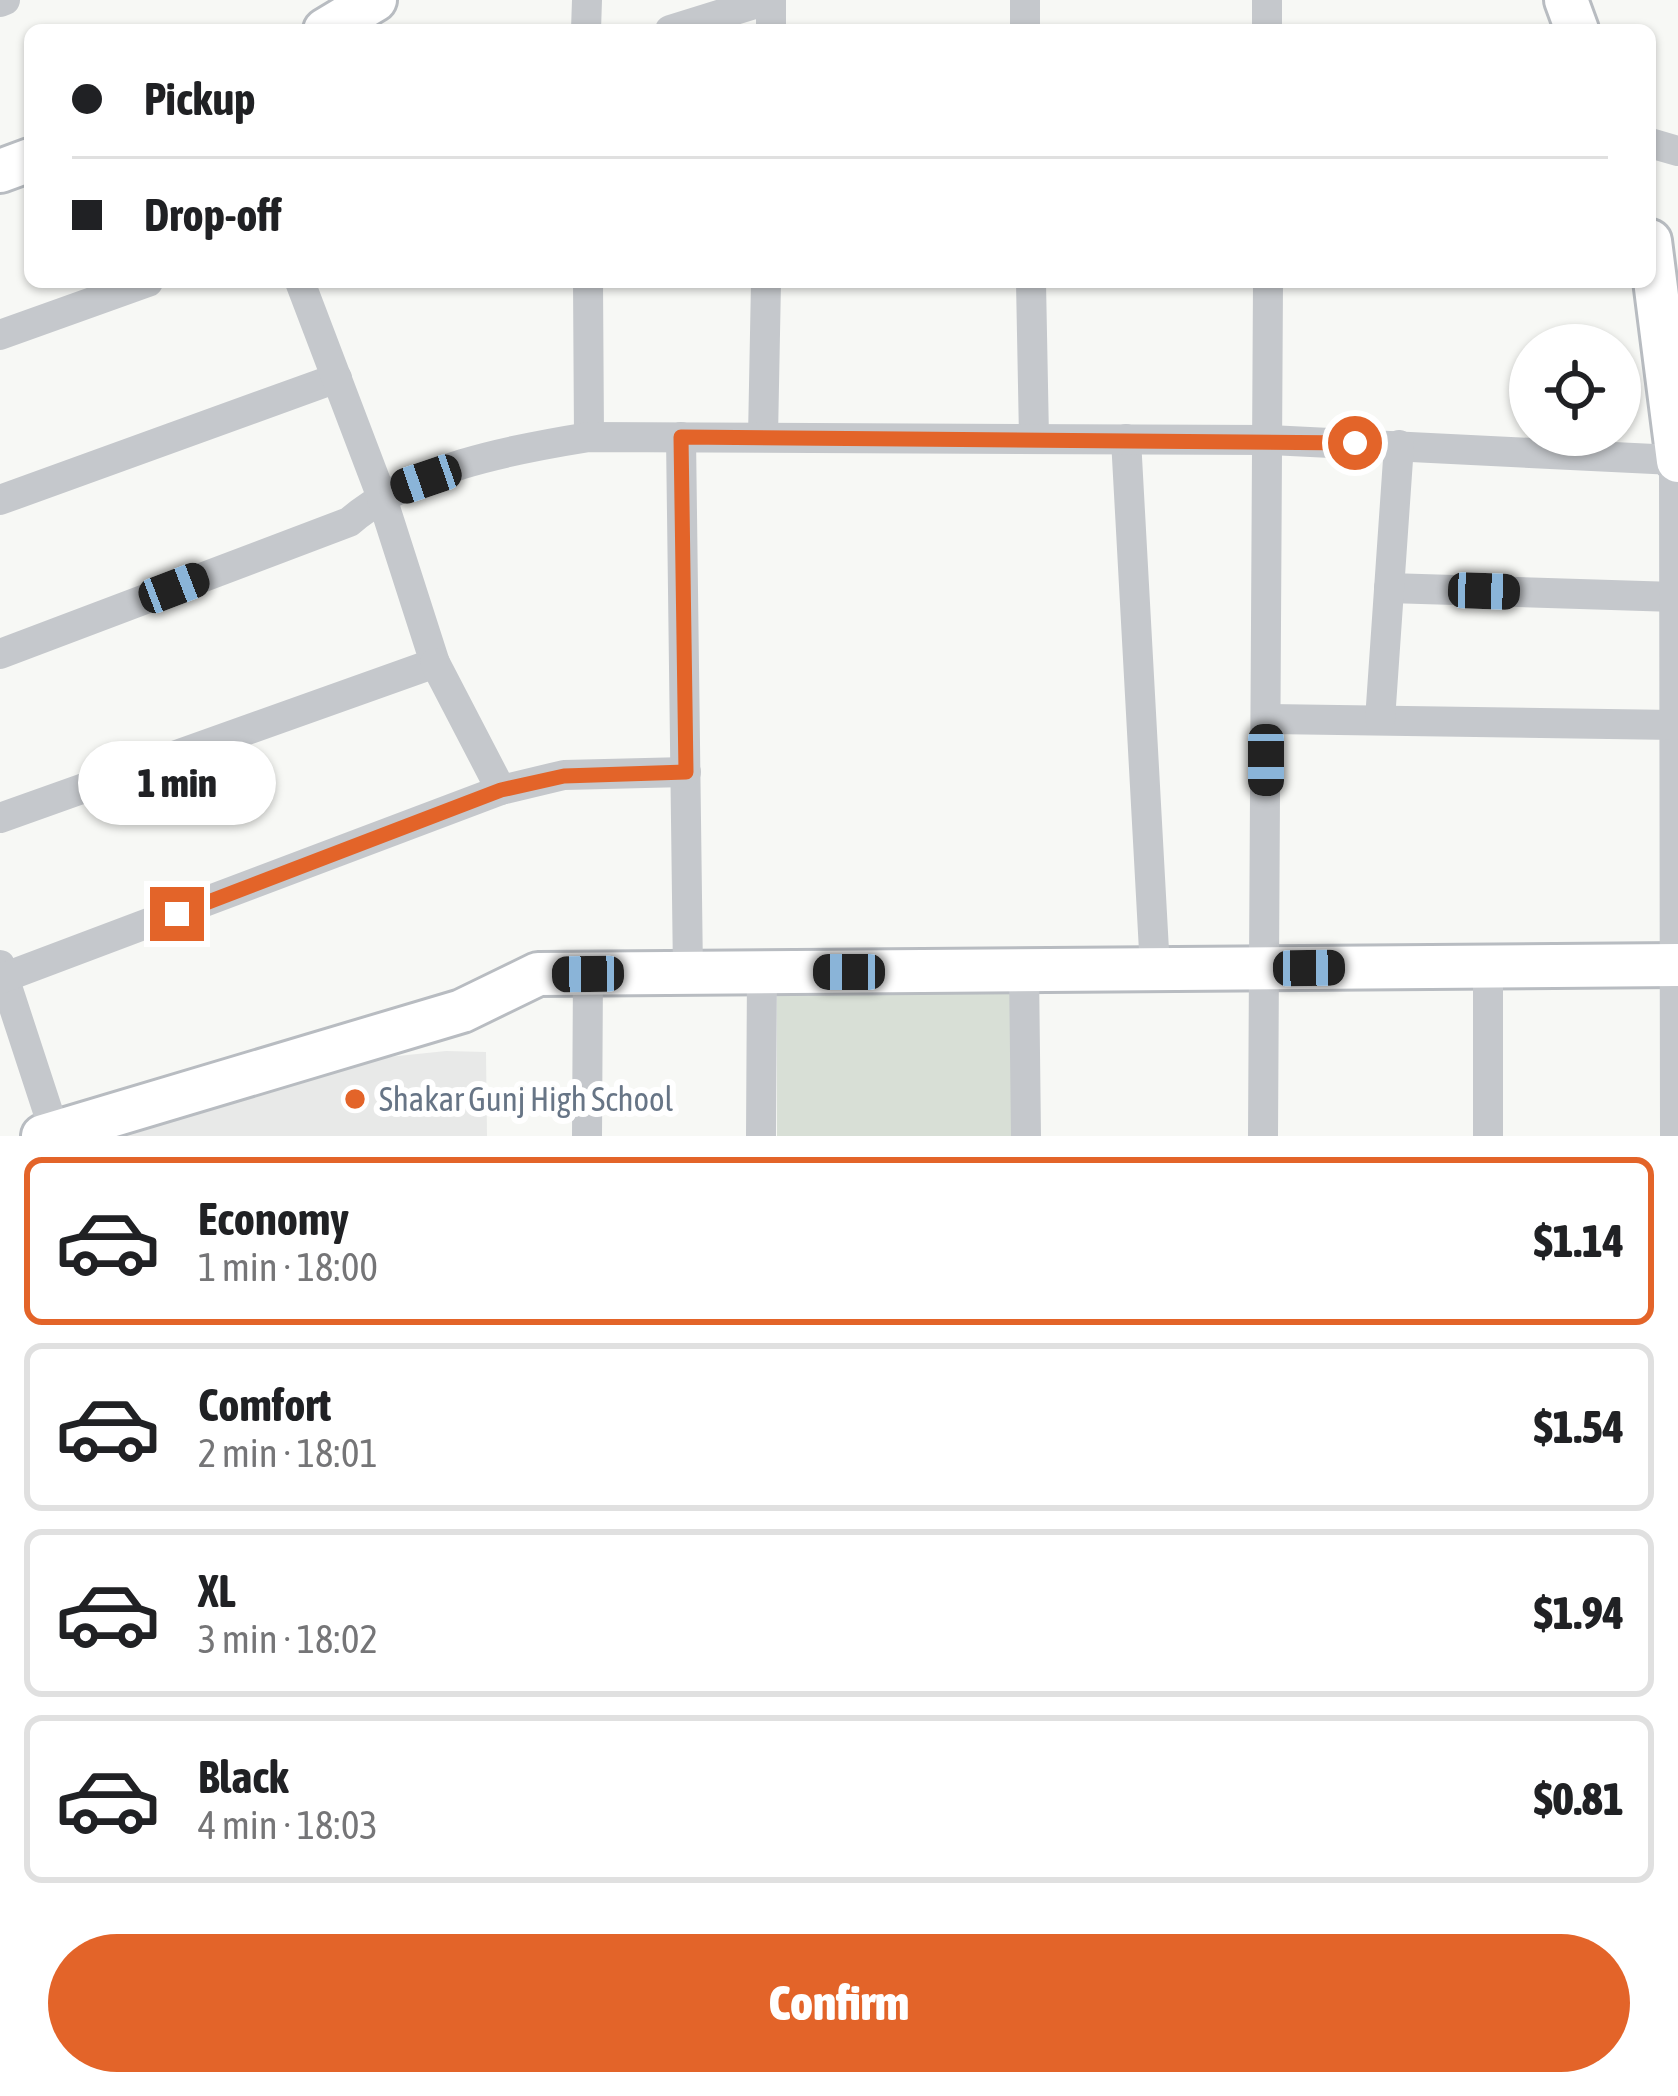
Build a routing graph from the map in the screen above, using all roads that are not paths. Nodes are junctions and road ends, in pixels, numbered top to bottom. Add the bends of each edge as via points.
1 (769, 0) edge
2 (690, 24) edge
3 (127, 288) edge
4 (303, 288) edge
5 (588, 288) edge
6 (766, 288) edge
7 (1031, 288) edge
8 (1268, 288) edge
9 (1656, 288) edge
10 (0, 335) edge
11 (337, 378) junction
12 (589, 437) junction
13 (681, 437) junction
14 (763, 437) junction
15 (1034, 438) junction
16 (1126, 439) junction
17 (1268, 440) junction
18 (1399, 445) junction
19 (1676, 460) edge
20 (381, 495) junction
21 (0, 500) edge
22 (1389, 588) junction
23 (1675, 598) junction
24 (0, 654) edge
25 (436, 663) junction
26 (1266, 719) junction
27 (1380, 720) junction
28 (1675, 724) junction
29 (686, 772) junction
30 (501, 790) junction
31 (0, 818) edge
32 (1676, 965) edge
33 (1489, 967) junction
34 (1156, 969) junction
35 (1264, 969) junction
36 (1024, 970) junction
37 (762, 972) junction
38 (688, 973) junction
39 (2, 974) edge
40 (588, 974) junction
41 (49, 1134) edge
42 (587, 1136) edge
43 (761, 1136) edge
44 (1027, 1136) edge
45 (1263, 1136) edge
46 (1488, 1136) edge
47 (1675, 1136) edge

1 - 2 street
3 - 10 street
4 - 11 street
5 - 12 street
6 - 14 street
7 - 15 street
8 - 17 street
9 - 19 street
11 - 20 street
11 - 21 street
12 - 13 street
12 - 20 street via 517,449
13 - 14 street
13 - 29 street
14 - 15 street
15 - 16 street
16 - 17 street
16 - 34 street
17 - 18 street
17 - 26 street
18 - 19 street
18 - 22 street
19 - 23 street
20 - 24 street via 349,522
20 - 25 street
22 - 23 street
22 - 27 street
23 - 28 street
25 - 30 street
25 - 31 street
26 - 27 street
26 - 35 street
27 - 28 street
28 - 32 street
29 - 30 street via 564,776
29 - 38 street
30 - 39 street
32 - 33 street
32 - 47 street
33 - 35 street
33 - 46 street
34 - 35 street
34 - 36 street
35 - 45 street
36 - 37 street
36 - 44 street
37 - 38 street
37 - 43 street
38 - 40 street
39 - 41 street
40 - 41 street via 538,974 463,1011
40 - 42 street

